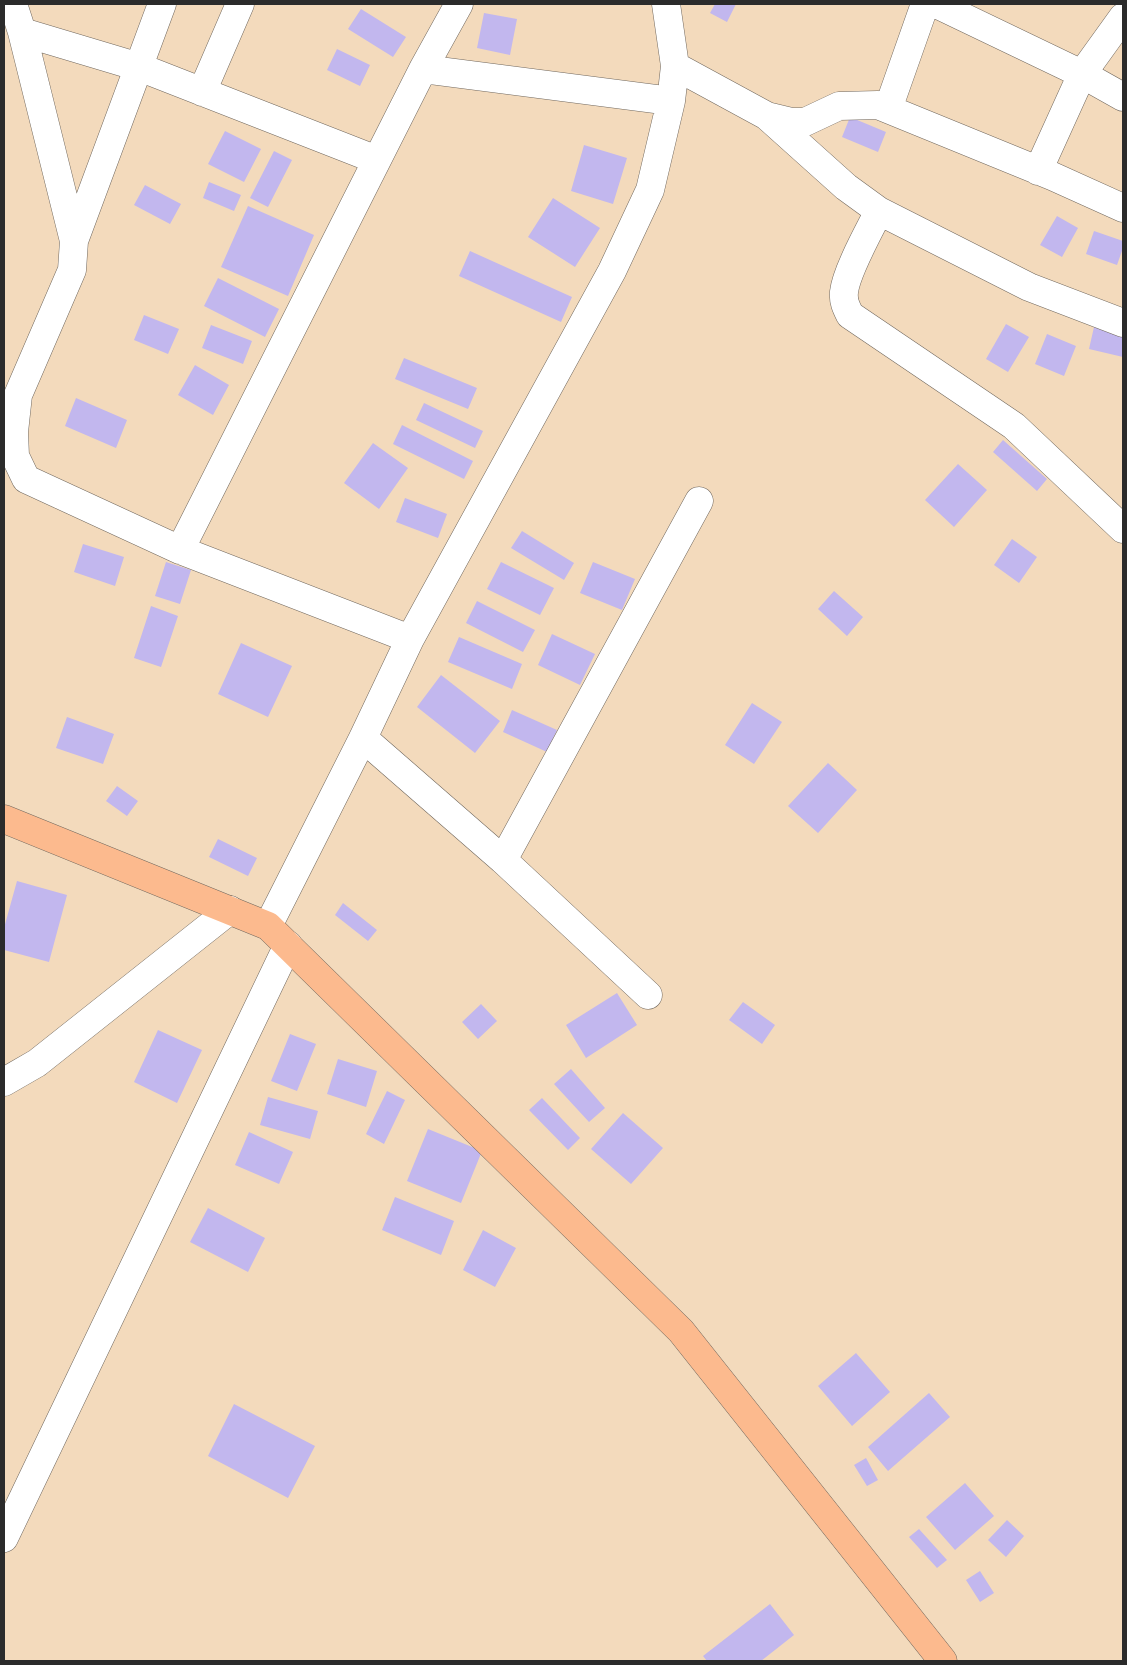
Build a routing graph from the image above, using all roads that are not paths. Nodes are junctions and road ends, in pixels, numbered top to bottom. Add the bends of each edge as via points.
1 (13, 4) edge
2 (162, 4) edge
3 (240, 4) edge
4 (460, 4) edge
5 (666, 4) edge
6 (925, 4) edge
7 (936, 4) edge
8 (1123, 17) edge
9 (22, 32) junction
10 (675, 66) junction
11 (139, 67) junction
12 (423, 69) junction
13 (1082, 74) junction
14 (202, 92) junction
15 (1123, 97) edge
16 (671, 101) junction
17 (888, 110) junction
18 (767, 116) junction
19 (377, 160) junction
20 (1038, 170) junction
21 (1123, 208) edge
22 (879, 211) junction
23 (74, 241) junction
24 (1123, 322) edge
25 (699, 501) dead end
26 (1123, 530) edge
27 (180, 550) junction
28 (410, 639) junction
29 (363, 738) junction
30 (4, 819) edge
31 (504, 860) junction
32 (230, 910) junction
33 (268, 926) junction
34 (288, 945) junction
35 (648, 996) dead end
36 (4, 1082) edge
37 (4, 1538) edge
38 (944, 1661) edge

1 - 9 street
2 - 11 street
3 - 14 street
4 - 12 street
5 - 10 street
6 - 17 street
7 - 13 street
8 - 13 street
9 - 11 street
9 - 23 street
10 - 16 street
10 - 18 street
11 - 14 street
11 - 23 street
12 - 16 street
12 - 19 street
13 - 15 street
13 - 20 street
14 - 19 street
16 - 28 street via 650,190 612,271
17 - 18 street via 878,105 839,106 805,122
17 - 20 street
18 - 22 street via 846,187
19 - 27 street
20 - 21 street
22 - 24 street via 1029,287
22 - 26 street via 847,279 844,304 850,315 1014,426
23 - 27 street via 72,270 18,395 15,456 26,479
25 - 31 street
27 - 28 street
28 - 29 street
29 - 31 street
29 - 33 street
30 - 32 main road
31 - 35 street
32 - 33 main road
32 - 36 street via 37,1064
33 - 34 main road
34 - 37 street
34 - 38 main road via 681,1331

